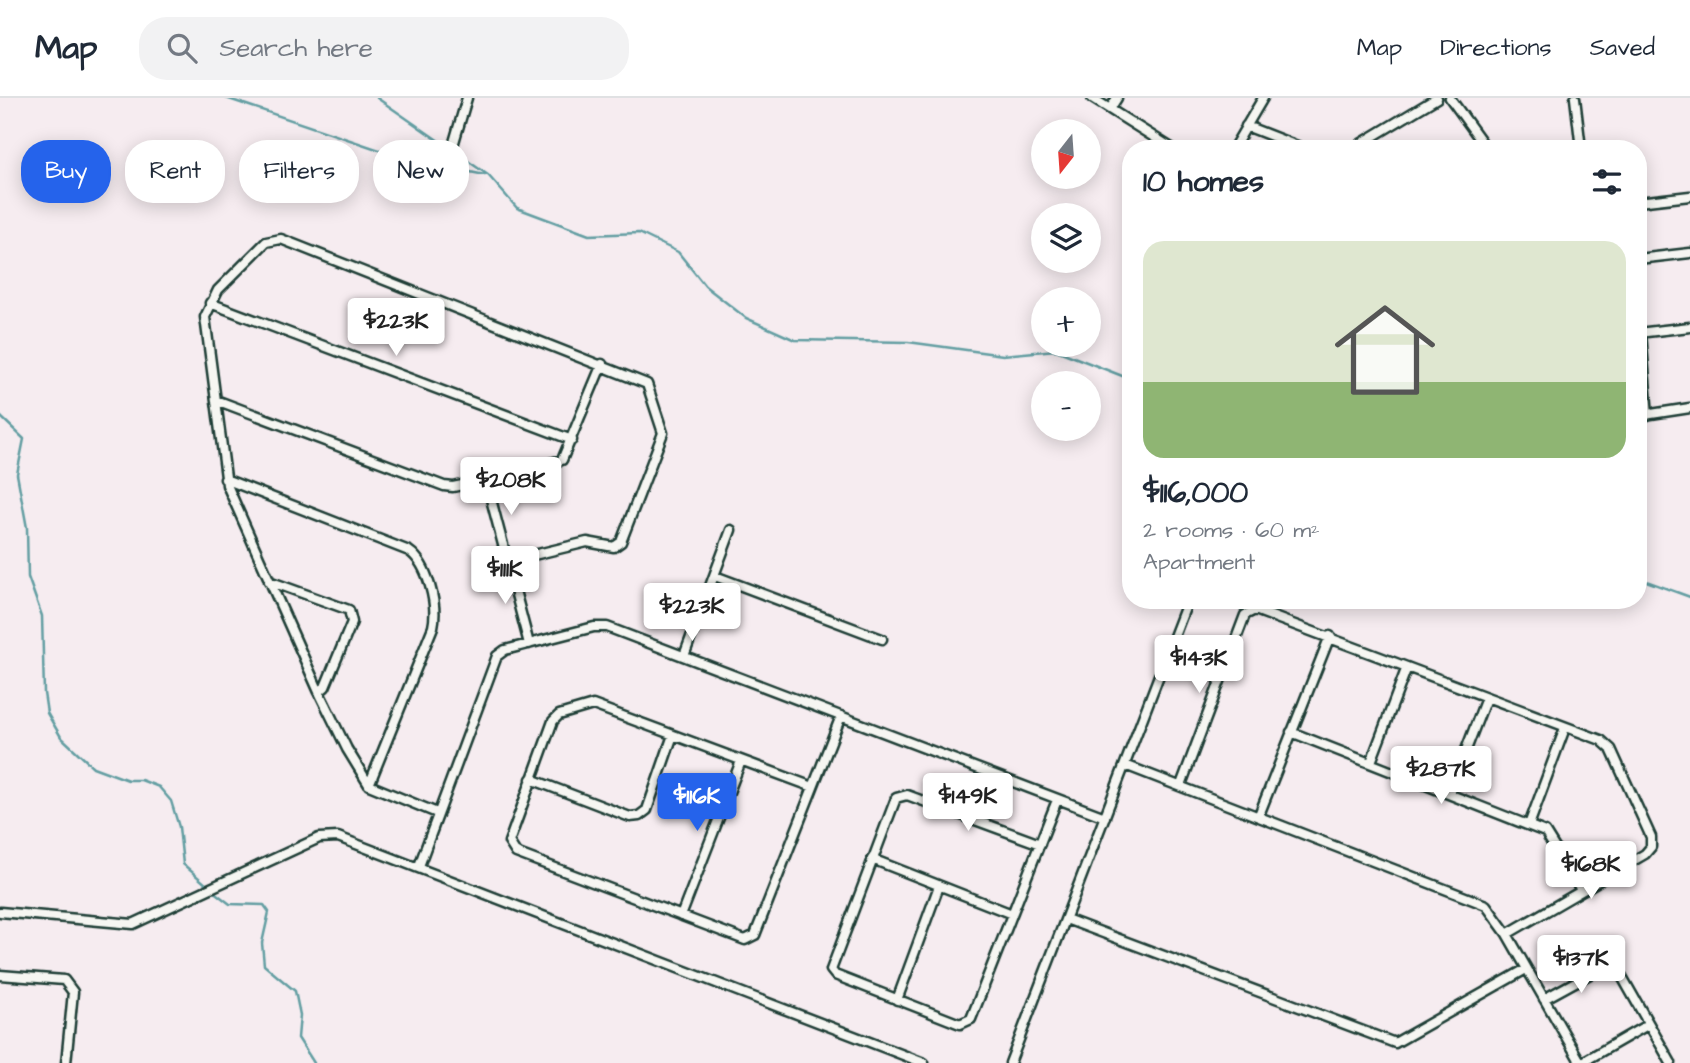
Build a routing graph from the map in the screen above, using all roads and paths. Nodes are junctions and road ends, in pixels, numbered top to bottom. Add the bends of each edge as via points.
1 (467, 98) edge
2 (1093, 98) edge
3 (1117, 98) edge
4 (1263, 98) edge
5 (1437, 98) edge
6 (1450, 98) edge
7 (1575, 98) edge
8 (1110, 109) junction
9 (1246, 126) junction
10 (455, 140) edge
11 (1159, 140) edge
12 (1238, 140) edge
13 (1282, 140) edge
14 (1367, 140) edge
15 (1481, 140) edge
16 (1580, 140) edge
17 (1690, 196) edge
18 (1647, 201) edge
19 (1690, 253) edge
20 (1647, 258) edge
21 (210, 303) junction
22 (1690, 327) edge
23 (1647, 332) edge
24 (602, 364) junction
25 (216, 400) junction
26 (1647, 405) edge
27 (1690, 408) edge
28 (1648, 415) joint
29 (572, 440) junction
30 (225, 479) junction
31 (486, 480) junction
32 (731, 530) dead end
33 (509, 561) junction
34 (715, 576) junction
35 (269, 582) junction
36 (1185, 609) edge
37 (1329, 636) junction
38 (882, 639) dead end
39 (529, 644) junction
40 (684, 656) junction
41 (1407, 667) junction
42 (319, 692) junction
43 (1486, 698) junction
44 (841, 716) junction
45 (1565, 728) junction
46 (1291, 732) junction
47 (673, 735) junction
48 (741, 761) junction
49 (1371, 762) junction
50 (1125, 765) junction
51 (531, 779) junction
52 (369, 785) junction
53 (1181, 785) junction
54 (813, 787) junction
55 (1449, 794) junction
56 (1057, 800) junction
57 (437, 813) junction
58 (1259, 815) junction
59 (1105, 817) junction
60 (1530, 825) junction
61 (1040, 844) junction
62 (872, 859) junction
63 (419, 866) junction
64 (939, 886) junction
65 (1581, 890) junction
66 (0, 912) edge
67 (1012, 914) junction
68 (681, 916) junction
69 (1066, 919) junction
70 (1507, 934) junction
71 (1526, 969) junction
72 (0, 975) edge
73 (1544, 999) junction
74 (897, 1000) junction
75 (1649, 1024) junction
76 (66, 1063) edge
77 (925, 1063) edge
78 (1010, 1063) edge
79 (1581, 1063) edge
80 (1671, 1063) edge

1 - 10 street
2 - 8 street
3 - 8 street
4 - 9 street
5 - 14 street
6 - 15 street
7 - 16 street
8 - 11 street
9 - 12 street
9 - 13 street
17 - 18 street
19 - 20 street
21 - 24 street via 266,242 278,239
21 - 25 street via 205,317
21 - 29 street
22 - 23 street
24 - 29 street
24 - 33 street via 648,384 662,426 621,542 614,547 587,542
25 - 30 street
25 - 31 street via 444,486
26 - 28 street
27 - 28 street
29 - 31 street via 562,460
30 - 35 street
30 - 52 street via 409,551 423,567 435,616 433,627
31 - 33 street
32 - 34 street
33 - 39 street
34 - 38 street
34 - 40 street
35 - 42 street
35 - 42 street via 349,610 352,615 325,687
36 - 50 street
37 - 41 street
37 - 46 street
37 - 53 street via 1255,610 1245,615
39 - 40 street via 601,626
39 - 57 street via 497,656
40 - 44 street
41 - 43 street
41 - 49 street
42 - 52 street
43 - 45 street
43 - 55 street
44 - 54 street
44 - 56 street
45 - 60 street
45 - 65 street via 1608,744 1652,842 1645,854
46 - 49 street
46 - 58 street
47 - 48 street
47 - 51 street via 602,706 559,715
47 - 51 street via 646,810 639,816 630,817
48 - 54 street
48 - 68 street
49 - 55 street
50 - 53 street
50 - 59 street
51 - 68 street via 510,835 511,848
52 - 57 street
53 - 58 street
54 - 68 street via 752,938 745,940
55 - 60 street
56 - 59 street
56 - 61 street
57 - 63 street
58 - 70 street via 1474,898 1492,911
59 - 69 street
60 - 65 street via 1551,838
61 - 62 street via 901,795
61 - 67 street
62 - 64 street
62 - 74 street via 831,970
63 - 66 street via 346,839 325,837 133,924
63 - 77 street
64 - 67 street
64 - 74 street
65 - 70 street
67 - 74 street via 968,1023
69 - 71 street via 1395,1043
69 - 78 street
70 - 71 street
71 - 73 street
72 - 76 street via 64,980 70,985
73 - 75 street via 1612,964
73 - 79 street
75 - 79 street
75 - 80 street

